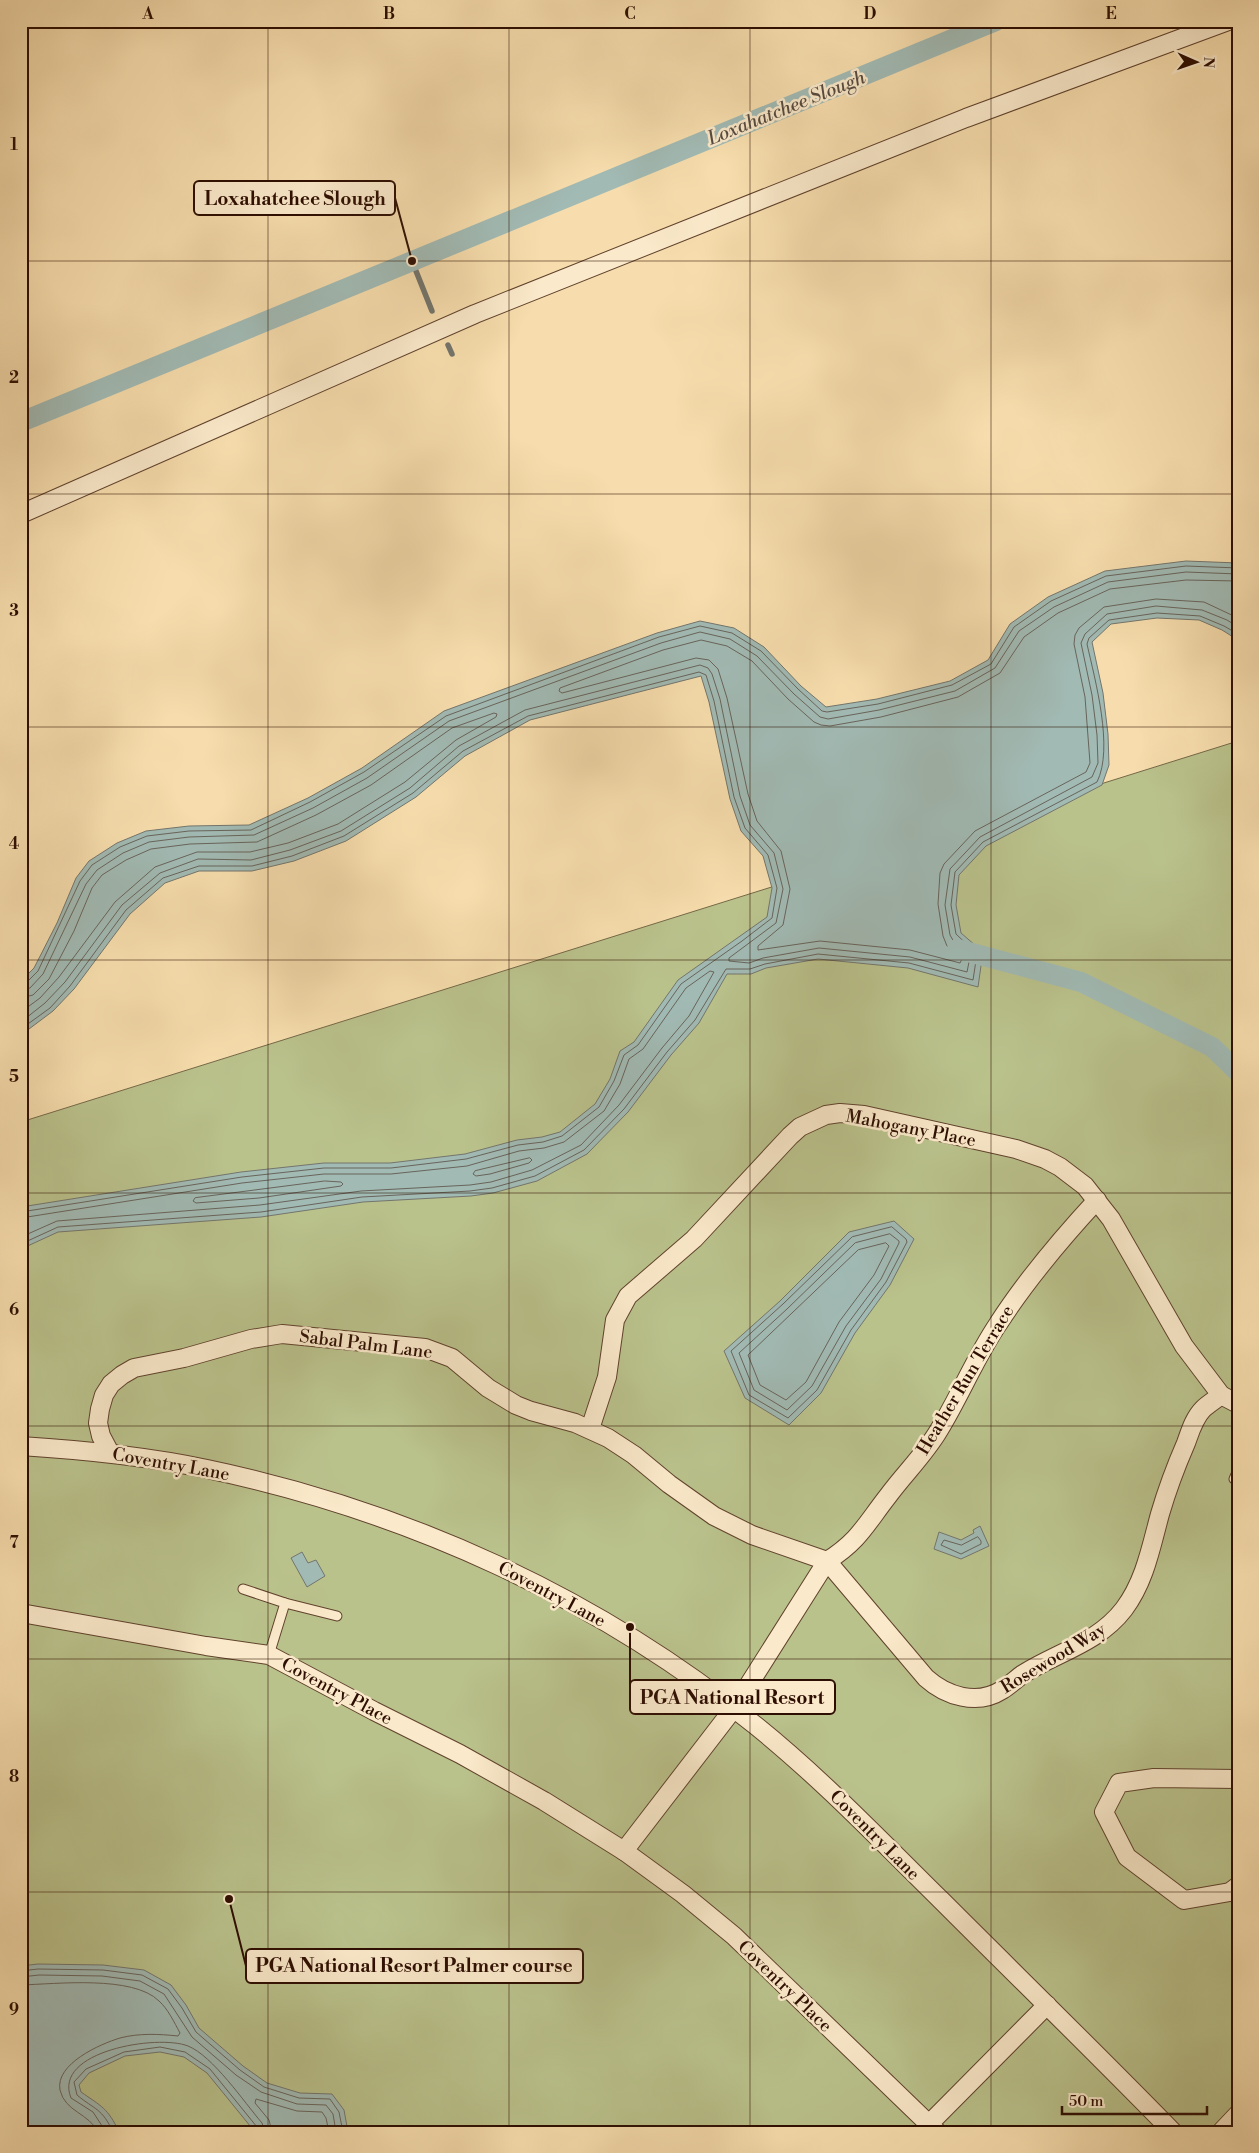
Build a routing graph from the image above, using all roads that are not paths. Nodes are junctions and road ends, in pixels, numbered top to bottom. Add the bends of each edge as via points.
1 (1228, 21) edge
2 (21, 514) edge
3 (1097, 1200) junction
4 (1221, 1395) junction
5 (1238, 1404) edge
6 (590, 1429) junction
7 (21, 1446) edge
8 (110, 1453) junction
9 (1238, 1470) edge
10 (1238, 1480) edge
11 (827, 1561) junction
12 (243, 1589) dead end
13 (285, 1602) junction
14 (21, 1613) edge
15 (336, 1616) dead end
16 (268, 1656) junction
17 (734, 1708) junction
18 (1238, 1779) edge
19 (624, 1851) junction
20 (1238, 1886) edge
21 (1047, 2005) junction
22 (1238, 2114) edge
23 (933, 2128) edge
24 (1173, 2132) edge
25 (1220, 2132) edge

1 - 2 street via 966,118 475,314
3 - 4 street, Mahogany Place via 1184,1346
3 - 6 street, Mahogany Place via 1060,1167 1016,1149 864,1115 840,1113 813,1120 790,1136 694,1239 628,1296 615,1320 607,1377
3 - 11 street, Heather Run Terrace via 1030,1277 997,1325 925,1452 887,1496 864,1532
4 - 5 street
4 - 11 street, Rosewood Way via 1202,1410 1194,1422 1169,1487 1140,1583 1123,1609 1089,1640 1023,1674 1001,1691 974,1698 950,1694 937,1687
6 - 8 street, Sabal Palm Lane via 516,1405 488,1388 452,1358 425,1348 282,1334 134,1368 122,1374 111,1384 100,1409 98,1423
6 - 11 street, Sabal Palm Lane via 634,1454 714,1516 752,1534
7 - 8 street, Coventry Lane
8 - 17 street, Coventry Lane via 204,1468 278,1485 351,1506 422,1532 560,1596 626,1634
9 - 10 lane via 1234,1479
11 - 17 street, Heather Run Terrace
12 - 13 lane
13 - 15 lane
13 - 16 lane
14 - 16 street, Coventry Place
16 - 19 street, Coventry Place via 460,1754
17 - 19 street
17 - 21 street, Coventry Lane via 829,1789
18 - 20 street via 1154,1778 1119,1783 1104,1812 1127,1857 1184,1900 1230,1892
19 - 23 street, Coventry Place via 734,1936
21 - 23 street
21 - 24 street, Coventry Lane
22 - 25 street

